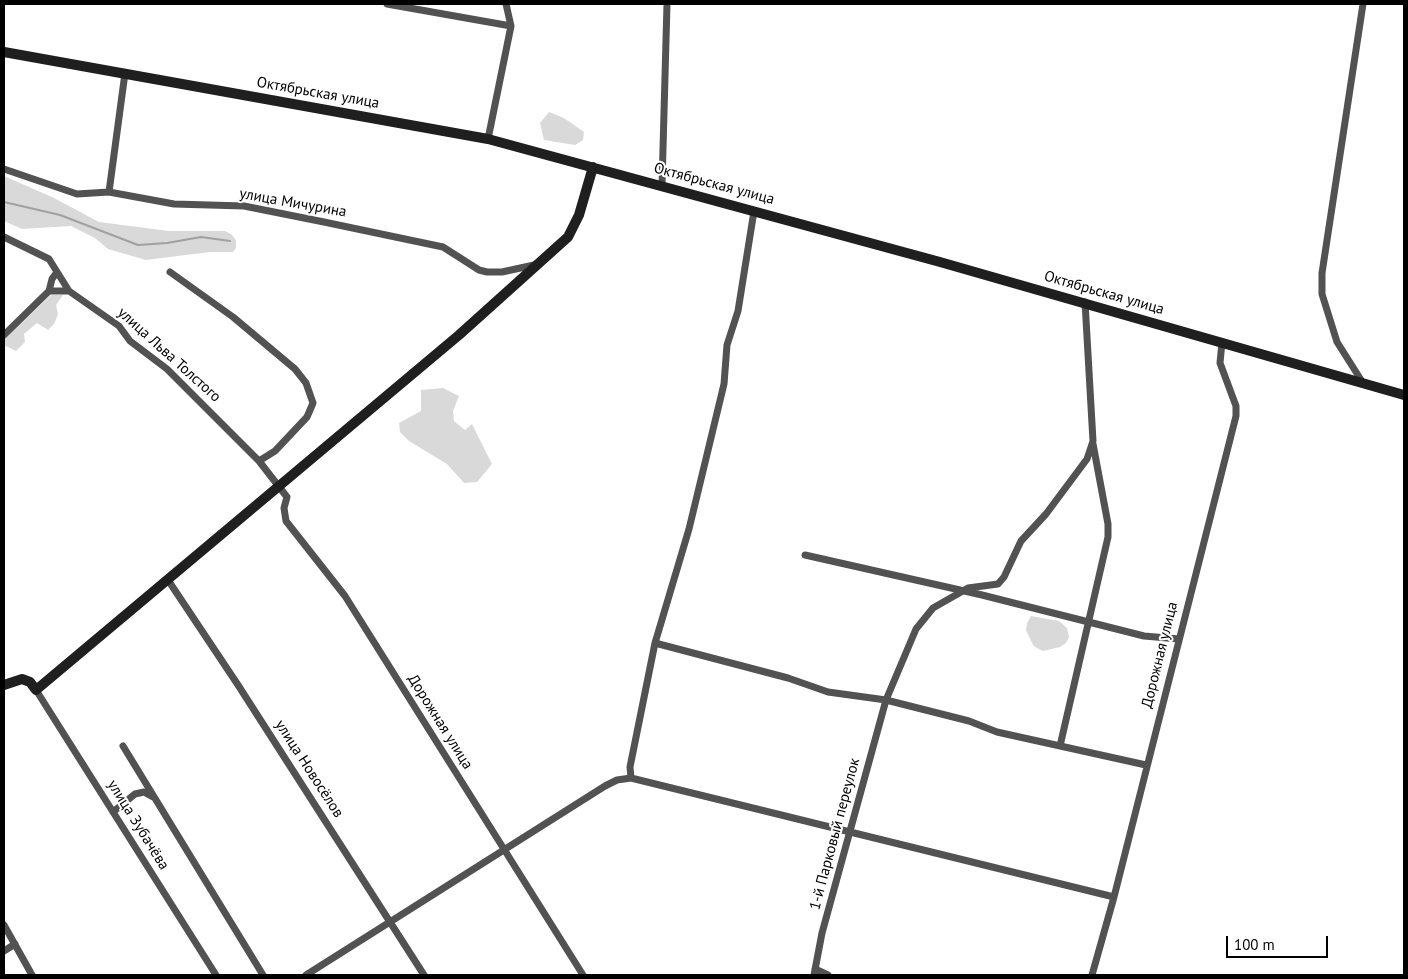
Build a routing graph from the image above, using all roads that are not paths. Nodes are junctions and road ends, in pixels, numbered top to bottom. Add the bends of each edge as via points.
1 (387, 4) edge
2 (506, 4) edge
3 (667, 4) edge
4 (1363, 4) edge
5 (511, 26) junction
6 (4, 52) edge
7 (125, 72) junction
8 (488, 140) junction
9 (593, 167) junction
10 (4, 169) edge
11 (662, 185) junction
12 (109, 192) junction
13 (754, 211) junction
14 (4, 237) edge
15 (541, 263) junction
16 (57, 272) junction
17 (170, 272) dead end
18 (50, 291) junction
19 (69, 291) junction
20 (1085, 302) junction
21 (4, 335) edge
22 (1222, 342) junction
23 (1363, 383) junction
24 (1404, 394) edge
25 (1093, 441) junction
26 (259, 461) junction
27 (280, 486) junction
28 (805, 555) dead end
29 (168, 580) junction
30 (962, 591) junction
31 (1088, 622) junction
32 (1179, 639) junction
33 (655, 643) junction
34 (4, 685) edge
35 (36, 690) junction
36 (886, 700) junction
37 (124, 746) dead end
38 (1060, 746) junction
39 (1146, 765) junction
40 (631, 778) junction
41 (153, 797) junction
42 (113, 812) junction
43 (849, 833) junction
44 (504, 850) junction
45 (1114, 897) junction
46 (392, 922) junction
47 (4, 924) edge
48 (14, 944) junction
49 (4, 951) edge
50 (815, 972) edge
51 (32, 975) edge
52 (216, 975) edge
53 (263, 975) edge
54 (306, 975) edge
55 (424, 975) edge
56 (583, 975) edge
57 (828, 975) edge
58 (1092, 975) edge

1 - 5 street
2 - 5 street
3 - 11 street
4 - 23 street via 1322,273 1322,294 1337,342
5 - 8 street
6 - 7 street, Октябрьская улица
7 - 8 street, Октябрьская улица
7 - 12 street
8 - 9 street, Октябрьская улица
9 - 11 street, Октябрьская улица
9 - 15 street via 572,229
10 - 12 street, улица Мичурина via 77,194
11 - 13 street, Октябрьская улица
12 - 15 street, улица Мичурина via 174,204 244,206 443,247 487,272 525,269
13 - 20 street, Октябрьская улица
13 - 33 street via 738,311 727,345 724,384 689,529
14 - 16 street via 49,259
15 - 27 street
16 - 18 street
16 - 19 street
17 - 26 street via 233,317 295,369 306,383 313,403 306,417 274,451
18 - 19 street
18 - 21 street
19 - 26 street, улица Льва Толстого via 119,326 130,342 167,369
20 - 22 street, Октябрьская улица
20 - 25 street
22 - 23 street, Октябрьская улица
22 - 32 street, Дорожная улица via 1220,363 1236,406 1236,416
23 - 24 street, Октябрьская улица
25 - 30 street via 1078,474 1021,541 1004,578 998,584 974,586
25 - 31 street via 1108,537
26 - 27 street, улица Льва Толстого
27 - 29 street
27 - 44 street, Дорожная улица via 287,496 284,508 286,521 345,596
28 - 30 street
29 - 35 street
29 - 46 street, улица Новосёлов
30 - 31 street
30 - 36 street, 1-й Парковый переулок via 933,608 916,629
31 - 32 street via 1144,636
31 - 38 street
32 - 39 street, Дорожная улица
33 - 36 street via 788,678 828,692
33 - 40 street via 630,767
34 - 35 street via 22,679 30,682
35 - 42 street, улица Зубачёва
36 - 38 street via 969,721 997,732
36 - 43 street, 1-й Парковый переулок
37 - 41 street, улица Зубачёва
38 - 39 street
39 - 45 street, Дорожная улица
40 - 43 street
40 - 44 street via 605,786
41 - 42 street via 144,792 135,794
41 - 53 street, улица Зубачёва
42 - 52 street, улица Зубачёва
43 - 45 street
43 - 50 street, 1-й Парковый переулок
44 - 46 street
44 - 56 street, Дорожная улица
45 - 58 street, Дорожная улица
46 - 54 street
46 - 55 street, улица Новосёлов
47 - 48 street
48 - 49 street
48 - 51 street
50 - 57 street

